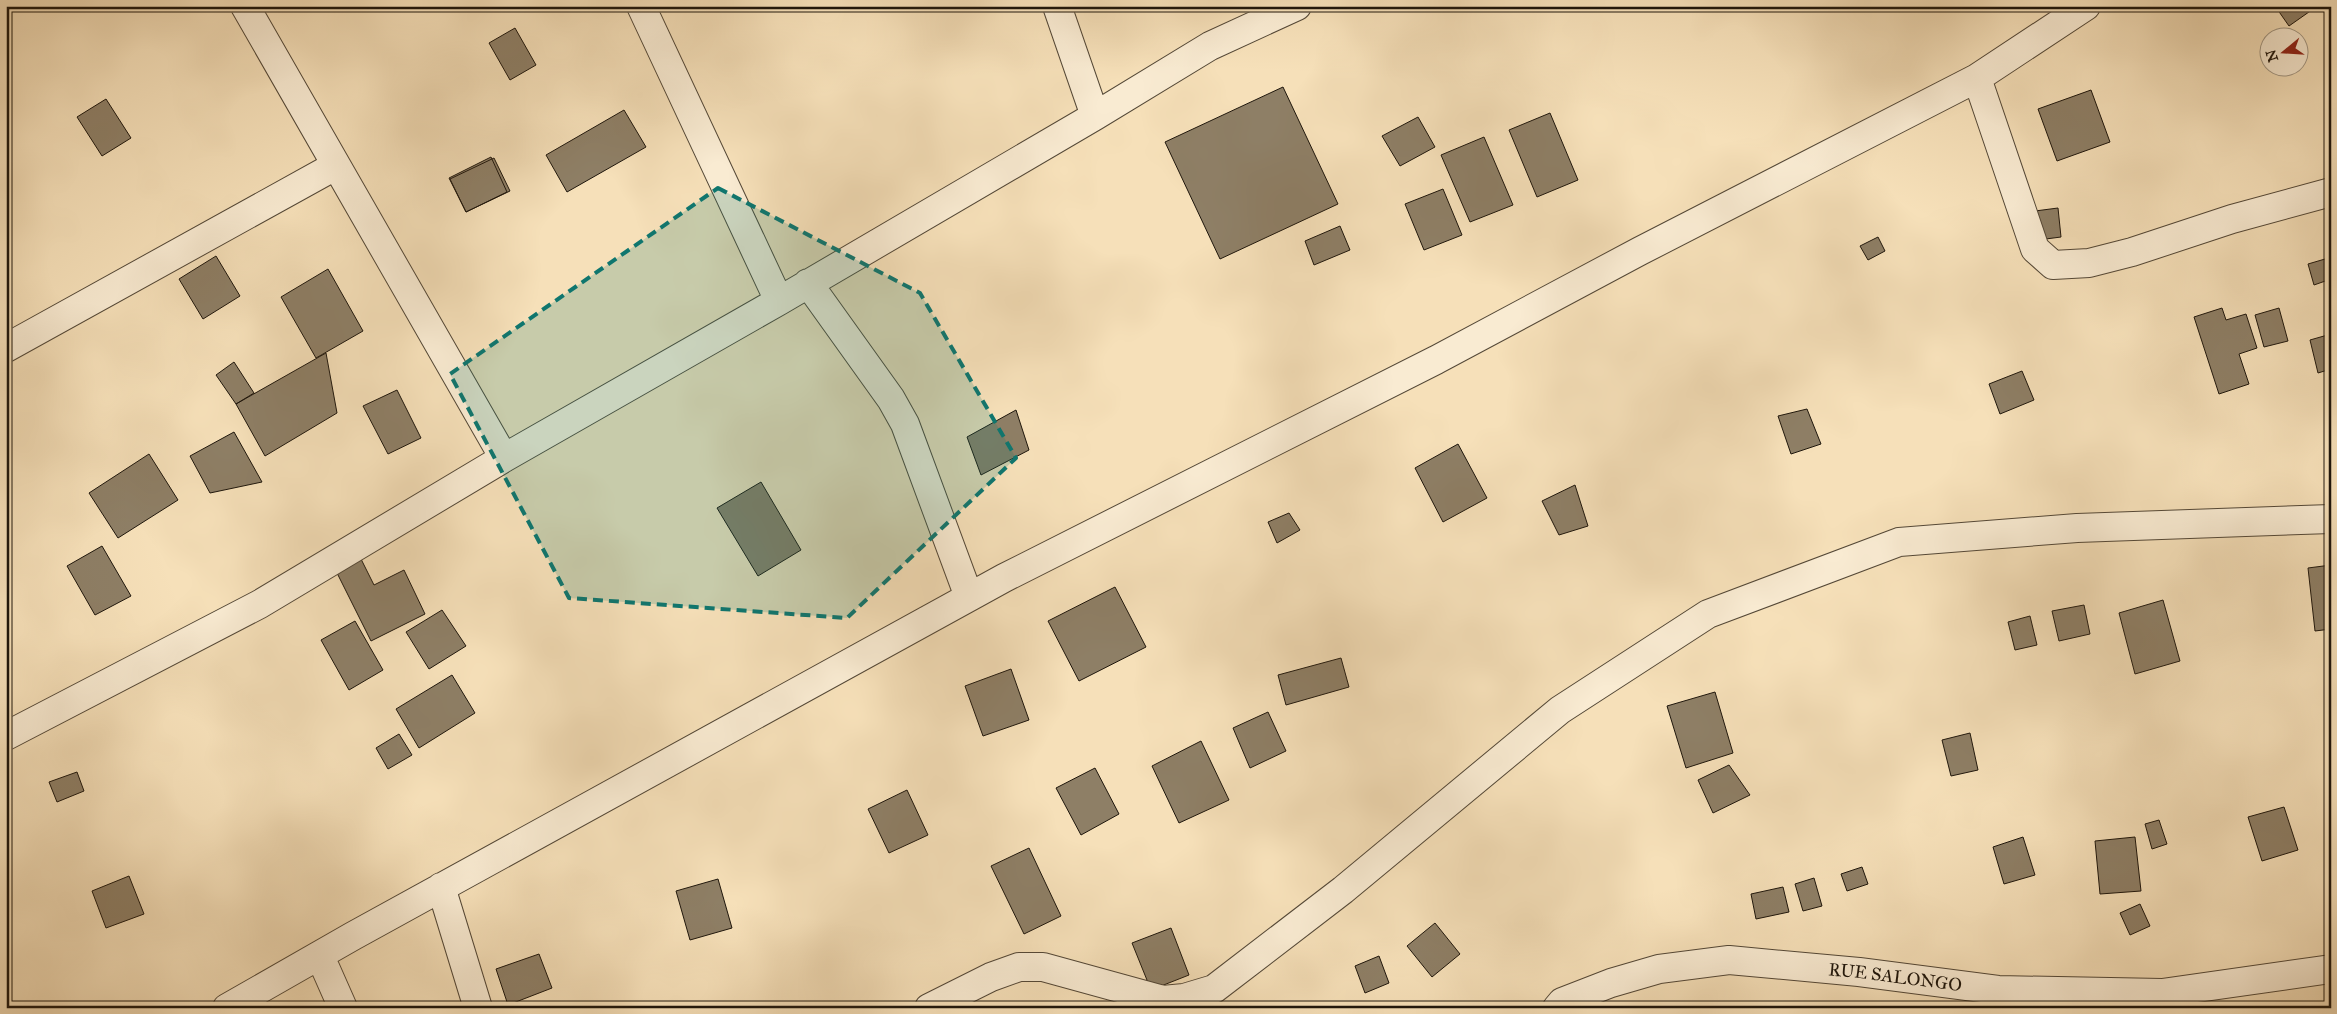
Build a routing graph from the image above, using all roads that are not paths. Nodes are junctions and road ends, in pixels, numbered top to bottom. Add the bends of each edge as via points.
1 (245, 6) edge
2 (641, 6) edge
3 (1057, 6) edge
4 (1297, 6) edge
5 (2071, 10) edge
6 (1977, 78) junction
7 (1095, 116) junction
8 (335, 166) junction
9 (2331, 192) edge
10 (808, 283) junction
11 (779, 301) junction
12 (6, 348) edge
13 (504, 458) junction
14 (2331, 519) edge
15 (969, 597) junction
16 (6, 736) edge
17 (441, 887) junction
18 (320, 956) junction
19 (2331, 969) edge
20 (227, 1008) edge
21 (343, 1008) edge
22 (478, 1008) edge
23 (929, 1008) edge
24 (1556, 1008) edge

1 - 8 street
2 - 11 street
3 - 7 street
4 - 7 street via 1210,46
5 - 6 street
6 - 9 street via 2035,249 2053,265 2089,263 2132,252 2232,219
6 - 15 street via 1436,360
7 - 10 street
8 - 12 street
8 - 13 street
10 - 11 street
10 - 15 street via 891,399 905,424
11 - 13 street
13 - 16 street via 260,604
14 - 23 street via 2077,528 1899,542 1708,614 1560,710 1343,890 1214,989 1184,998 1162,1000 1043,967 1019,968 991,977
15 - 17 street
17 - 18 street
17 - 22 street
18 - 20 street
18 - 21 street
19 - 24 street, RUE SALONGO via 2152,993 1998,990 1729,960 1659,969 1611,983 1562,1002

